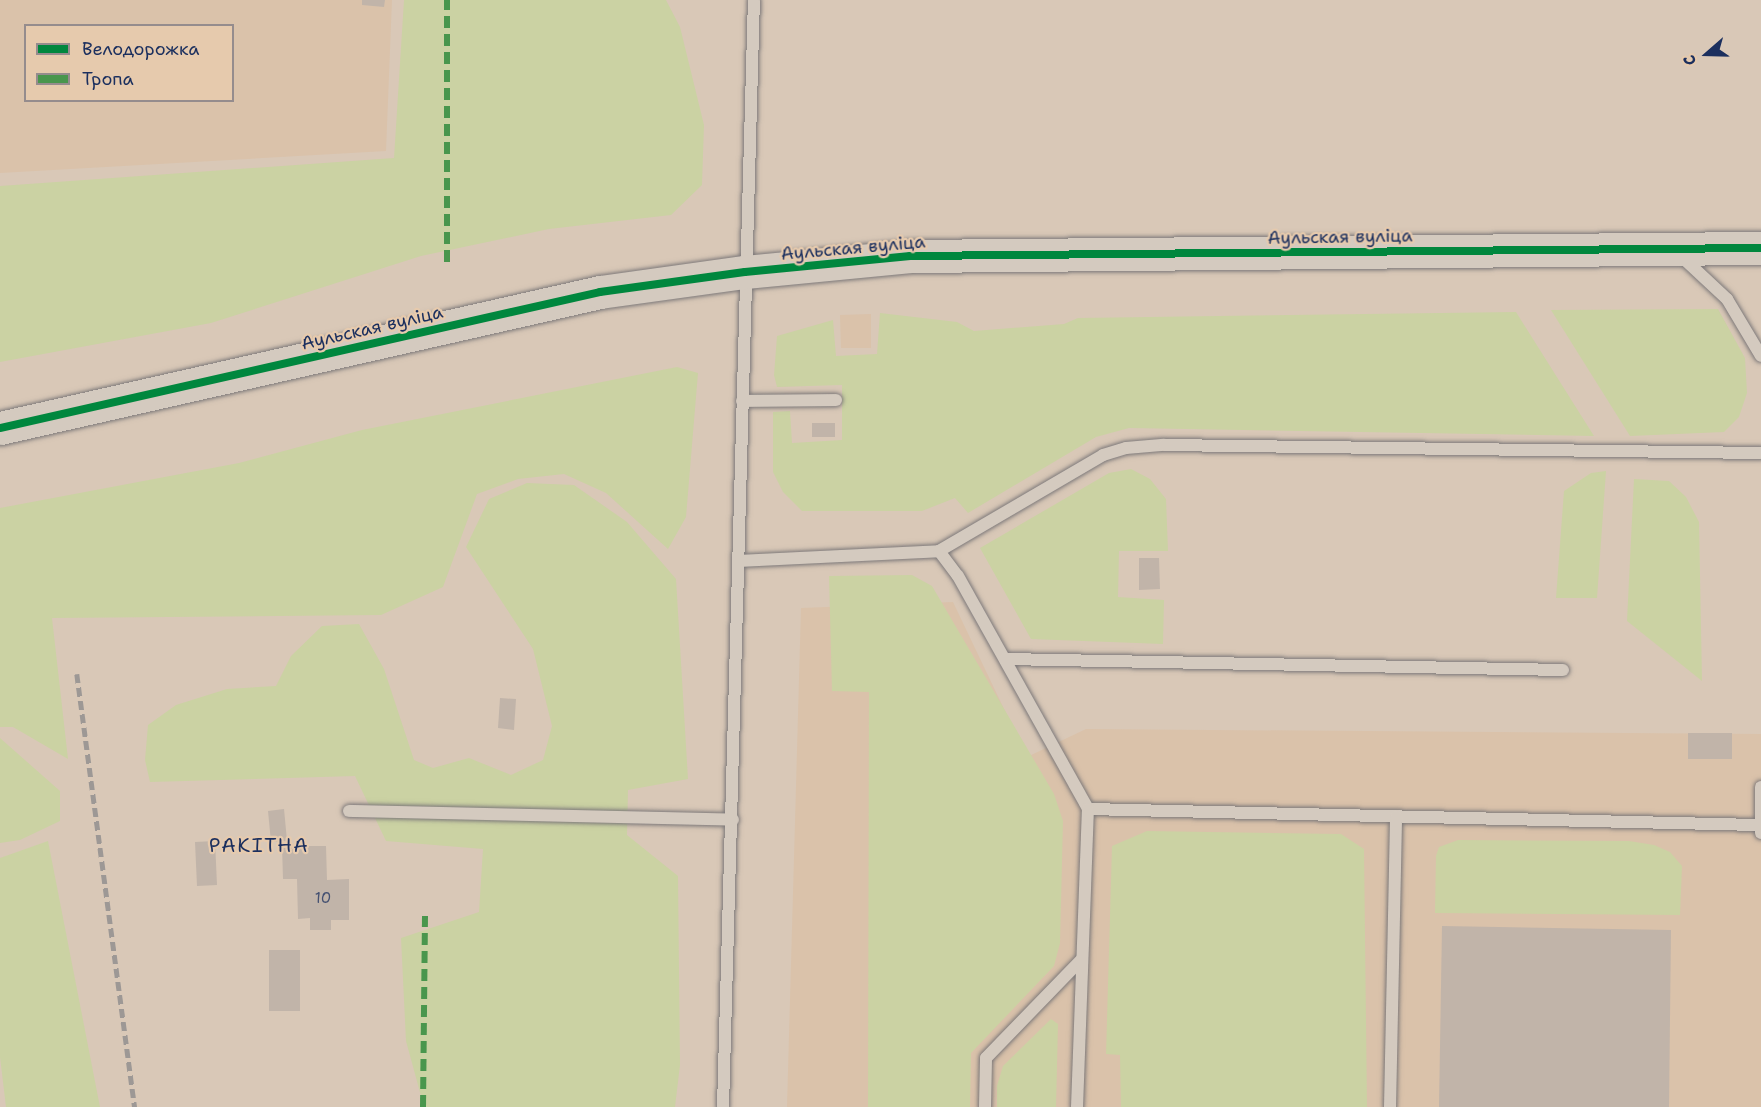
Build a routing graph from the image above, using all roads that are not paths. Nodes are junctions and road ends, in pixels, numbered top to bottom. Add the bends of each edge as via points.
1 (753, 0) edge
2 (1761, 248) edge
3 (1668, 249) junction
4 (745, 272) junction
5 (1761, 356) edge
6 (836, 400) dead end
7 (742, 401) junction
8 (0, 428) edge
9 (1761, 453) edge
10 (939, 551) junction
11 (738, 561) junction
12 (1005, 659) junction
13 (1563, 670) dead end
14 (1761, 787) edge
15 (1088, 809) junction
16 (349, 811) dead end
17 (1396, 816) junction
18 (733, 820) junction
19 (1760, 829) edge
20 (1082, 959) junction
21 (723, 1107) edge
22 (985, 1107) edge
23 (1077, 1107) edge
24 (1390, 1107) edge

1 - 4 lane
2 - 3 street, Аульская вуліца
3 - 4 street, Аульская вуліца via 910,256
3 - 5 lane via 1691,262 1727,299
4 - 7 lane
4 - 8 street, Аульская вуліца via 600,292
6 - 7 lane
7 - 11 lane
9 - 10 lane via 1164,445 1126,448 1103,455
10 - 11 lane
10 - 12 lane
11 - 18 lane
12 - 13 lane
12 - 15 lane
14 - 19 lane
15 - 17 lane
15 - 20 lane
16 - 18 lane
17 - 19 lane
17 - 24 lane
18 - 21 lane
20 - 22 lane via 986,1058
20 - 23 lane

